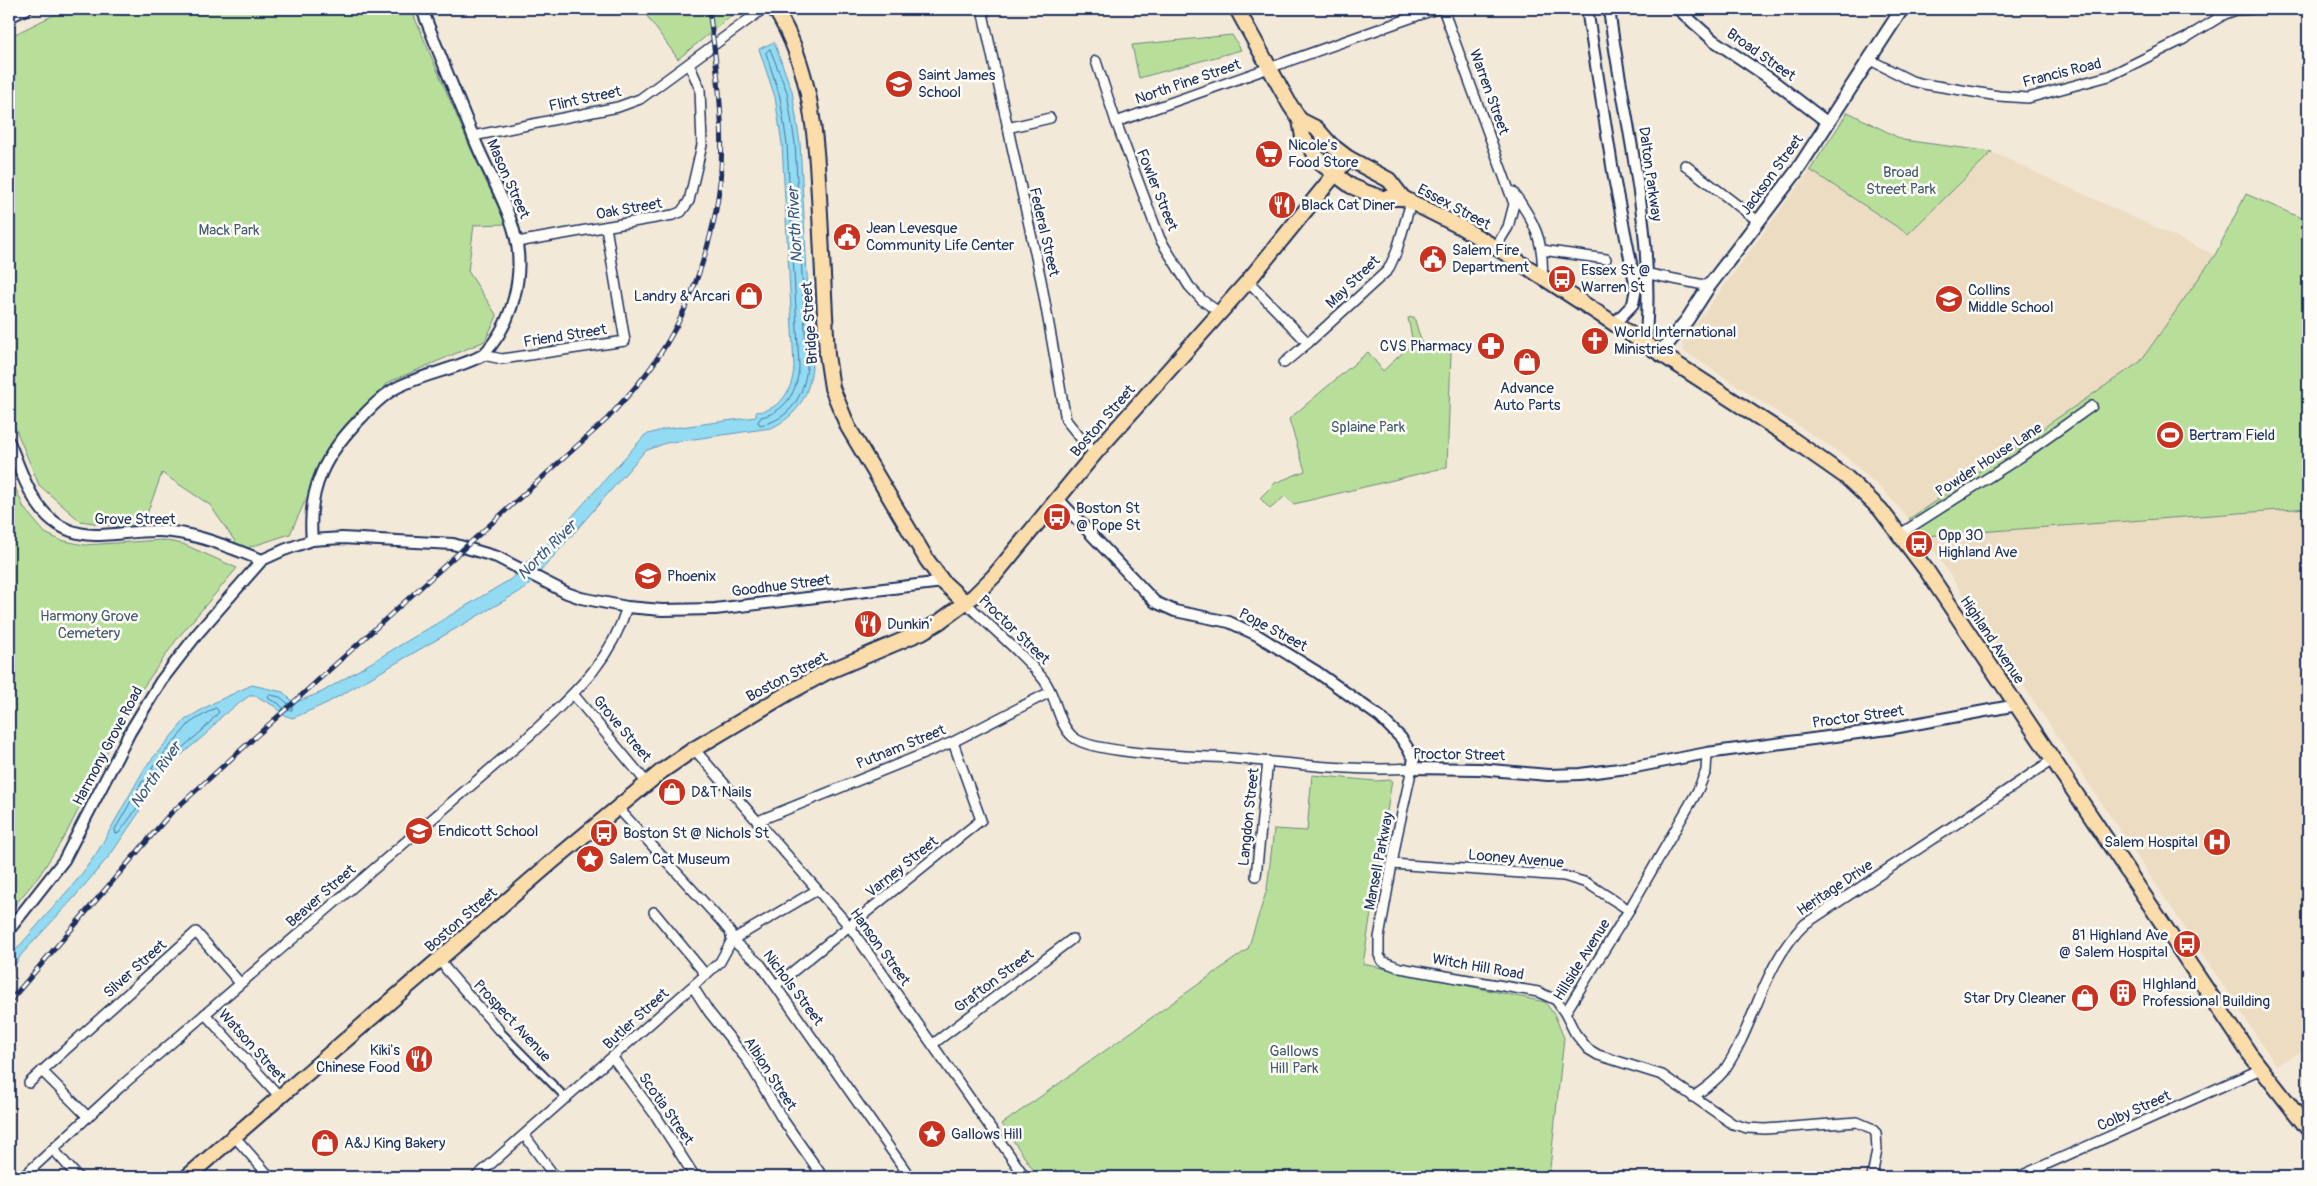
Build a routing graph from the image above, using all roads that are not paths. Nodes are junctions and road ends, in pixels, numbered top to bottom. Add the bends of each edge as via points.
1 (26, 9) edge
2 (422, 9) edge
3 (763, 9) edge
4 (775, 9) edge
5 (982, 9) edge
6 (1237, 9) edge
7 (1436, 9) edge
8 (1443, 9) edge
9 (1587, 9) edge
10 (1609, 9) edge
11 (1678, 9) edge
12 (1902, 9) edge
13 (2253, 9) edge
14 (9, 17) edge
15 (1868, 59) junction
16 (1096, 61) dead end
17 (689, 64) junction
18 (1270, 68) junction
19 (1050, 118) dead end
20 (1300, 120) junction
21 (1116, 122) junction
22 (1828, 123) junction
23 (1007, 128) junction
24 (473, 136) junction
25 (1348, 158) junction
26 (1685, 165) dead end
27 (1335, 175) junction
28 (1508, 185) junction
29 (1407, 200) junction
30 (1758, 221) junction
31 (606, 227) junction
32 (517, 242) junction
33 (1495, 248) junction
34 (1542, 250) junction
35 (1606, 259) dead end
36 (1634, 271) junction
37 (1648, 275) junction
38 (1542, 277) junction
39 (1248, 281) junction
40 (1709, 286) junction
41 (1220, 313) junction
42 (1614, 324) junction
43 (1308, 343) junction
44 (1645, 344) junction
45 (1659, 354) junction
46 (483, 356) junction
47 (1284, 363) dead end
48 (2092, 406) dead end
49 (9, 442) edge
50 (1096, 452) junction
51 (1058, 499) junction
52 (1900, 534) junction
53 (312, 540) junction
54 (262, 560) junction
55 (943, 582) junction
56 (966, 603) junction
57 (627, 607) junction
58 (1050, 692) junction
59 (573, 694) junction
60 (2017, 705) junction
61 (953, 742) junction
62 (694, 749) junction
63 (1707, 753) junction
64 (2054, 759) junction
65 (1268, 761) junction
66 (1412, 768) junction
67 (647, 783) junction
68 (617, 807) junction
69 (758, 821) junction
70 (1392, 864) junction
71 (1256, 876) dead end
72 (818, 890) junction
73 (1629, 910) junction
74 (654, 912) dead end
75 (850, 927) junction
76 (9, 930) edge
77 (1072, 939) dead end
78 (732, 940) junction
79 (440, 959) junction
80 (1381, 959) joint
81 (706, 975) junction
82 (240, 983) junction
83 (776, 985) junction
84 (692, 987) junction
85 (1565, 1013) junction
86 (205, 1014) junction
87 (498, 1029) joint
88 (932, 1044) junction
89 (613, 1058) junction
90 (2261, 1069) junction
91 (42, 1071) junction
92 (29, 1083) dead end
93 (280, 1097) junction
94 (1693, 1098) junction
95 (567, 1099) junction
96 (88, 1117) junction
97 (2307, 1125) edge
98 (234, 1136) junction
99 (525, 1136) junction
100 (53, 1150) junction
101 (9, 1170) edge
102 (78, 1177) edge
103 (187, 1177) edge
104 (270, 1177) edge
105 (476, 1177) edge
106 (555, 1177) edge
107 (695, 1177) edge
108 (823, 1177) edge
109 (910, 1177) edge
110 (1025, 1177) edge
111 (1872, 1177) edge
112 (2018, 1177) edge

1 - 14 street
2 - 24 street, Mason Street
3 - 17 street, Flint Street
4 - 55 main road, Bridge Street via 797,53 812,109 827,355 832,388 848,427
5 - 23 street, Federal Street
6 - 18 main road, Essex Street
7 - 18 street, North Pine Street
8 - 28 street, Warren Street
9 - 36 street via 1614,178
10 - 37 street, Dalton Parkway
11 - 22 street, Broad Street via 1713,40
12 - 15 main road, Jackson Street
13 - 15 street, Francis Road via 2225,14 2184,39 2109,76 2028,98 1924,84
15 - 22 main road, Jackson Street
16 - 21 street, Fowler Street
17 - 24 street, Flint Street via 652,93 628,104
17 - 31 street, Oak Street via 700,89 702,135 701,156 690,201 674,215
18 - 20 main road, Essex Street
18 - 21 street, North Pine Street
19 - 23 street
20 - 25 main road, Essex Street via 1316,128
20 - 27 main road, Essex Street via 1303,137 1313,153
21 - 41 street, Fowler Street via 1160,239 1189,286
22 - 30 main road, Jackson Street
23 - 50 street, Federal Street via 1041,280 1066,420
24 - 32 street, Mason Street via 511,220
25 - 27 main road, Boston Street
25 - 29 main road, Essex Street via 1388,180
26 - 30 street
27 - 29 main road, Essex Street via 1351,186 1382,198
27 - 39 main road, Boston Street
28 - 33 street, Warren Street via 1514,204 1511,219
28 - 34 street, Warren Street via 1530,215
29 - 33 main road, Essex Street
29 - 43 street, May Street via 1396,253 1388,270
30 - 40 main road, Jackson Street
31 - 32 street, Oak Street
31 - 46 street, Friend Street via 625,341 502,359
32 - 46 street, Mason Street via 516,284 508,316 498,337
33 - 38 main road, Essex Street
34 - 35 street
34 - 38 street, Warren Street
36 - 37 street
36 - 42 street via 1636,298
37 - 40 street
37 - 44 street, Dalton Parkway via 1649,310
38 - 42 main road, Highland Avenue
39 - 41 main road, Boston Street
39 - 43 street
40 - 45 main road, Jackson Street
41 - 50 main road, Boston Street
42 - 44 main road, Highland Avenue
43 - 47 street, May Street
44 - 45 main road, Highland Avenue
45 - 52 main road, Highland Avenue via 1846,477
46 - 53 street via 400,386 381,398 356,423 330,454 318,478 310,517
48 - 52 street, Powder House Lane
49 - 54 street, Grove Street via 43,513 72,531 96,535 174,532
50 - 51 main road, Boston Street
51 - 56 main road, Boston Street via 994,576
51 - 66 street, Pope Street via 1155,602 1175,612 1239,626 1317,672 1390,726 1414,758
52 - 60 main road, Highland Avenue
53 - 54 street
53 - 57 street, Goodhue Street via 342,538 453,544 480,550 511,563 581,598
54 - 76 street, Harmony Grove Road via 161,681 130,732 68,853
55 - 56 main road, Bridge Street
55 - 57 street, Goodhue Street via 715,609
56 - 58 street, Proctor Street via 1037,672
56 - 62 main road, Boston Street via 922,632 806,683
57 - 59 street, Beaver Street via 607,654
58 - 61 street, Putnam Street
58 - 65 street, Proctor Street via 1067,730 1083,743 1130,751
59 - 67 street, Grove Street
59 - 82 street, Beaver Street via 530,735
60 - 63 street, Proctor Street via 1888,729
60 - 64 main road, Highland Avenue
61 - 69 street, Putnam Street
61 - 75 street, Varney Street via 981,820
62 - 67 main road, Boston Street
62 - 69 street, Hanson Street
63 - 66 street, Proctor Street via 1580,774
63 - 73 street, Hillside Avenue via 1706,771 1698,790
64 - 90 main road, Highland Avenue
64 - 94 street, Heritage Drive via 1805,924 1776,960 1740,1041 1721,1074
65 - 66 street, Proctor Street via 1365,769
65 - 71 street, Langdon Street
66 - 70 street, Mansell Parkway
67 - 68 main road, Boston Street
68 - 78 street, Nichols Street via 721,921
68 - 79 main road, Boston Street
69 - 72 street, Hanson Street
70 - 73 street, Looney Avenue via 1564,876 1587,883
70 - 80 street, Mansell Parkway via 1379,938
72 - 75 street, Hanson Street
72 - 78 street
73 - 85 street, Hillside Avenue
74 - 81 street
75 - 83 street, Varney Street
75 - 88 street, Hanson Street
77 - 88 street, Grafton Street
78 - 81 street, Butler Street via 720,962
78 - 83 street, Nichols Street via 752,955
79 - 87 street, Prospect Avenue
79 - 93 main road, Boston Street
80 - 85 street, Witch Hill Road via 1400,968 1538,992 1556,1000
81 - 84 street, Butler Street
82 - 86 street, Beaver Street
82 - 91 street, Silver Street via 196,932
83 - 109 street, Nichols Street
84 - 89 street, Butler Street
84 - 108 street, Albion Street via 748,1061 781,1117
85 - 94 street, Hillside Avenue via 1574,1033 1588,1049 1657,1073
86 - 93 street, Watson Street
86 - 96 street, Beaver Street
87 - 95 street, Prospect Avenue
88 - 110 street, Hanson Street
89 - 95 street, Butler Street
89 - 107 street, Scotia Street
90 - 97 main road, Highland Avenue
90 - 112 street, Colby Street
91 - 92 street, Silver Street
91 - 96 street
93 - 98 main road, Boston Street
94 - 111 street, Hillside Avenue via 1724,1120 1747,1128 1848,1122 1865,1125 1876,1134
95 - 99 street, Butler Street
96 - 100 street, Beaver Street
98 - 103 main road, Boston Street
98 - 104 street
99 - 105 street, Butler Street
99 - 106 street
100 - 101 street, Beaver Street via 24,1176 12,1174
100 - 102 street

